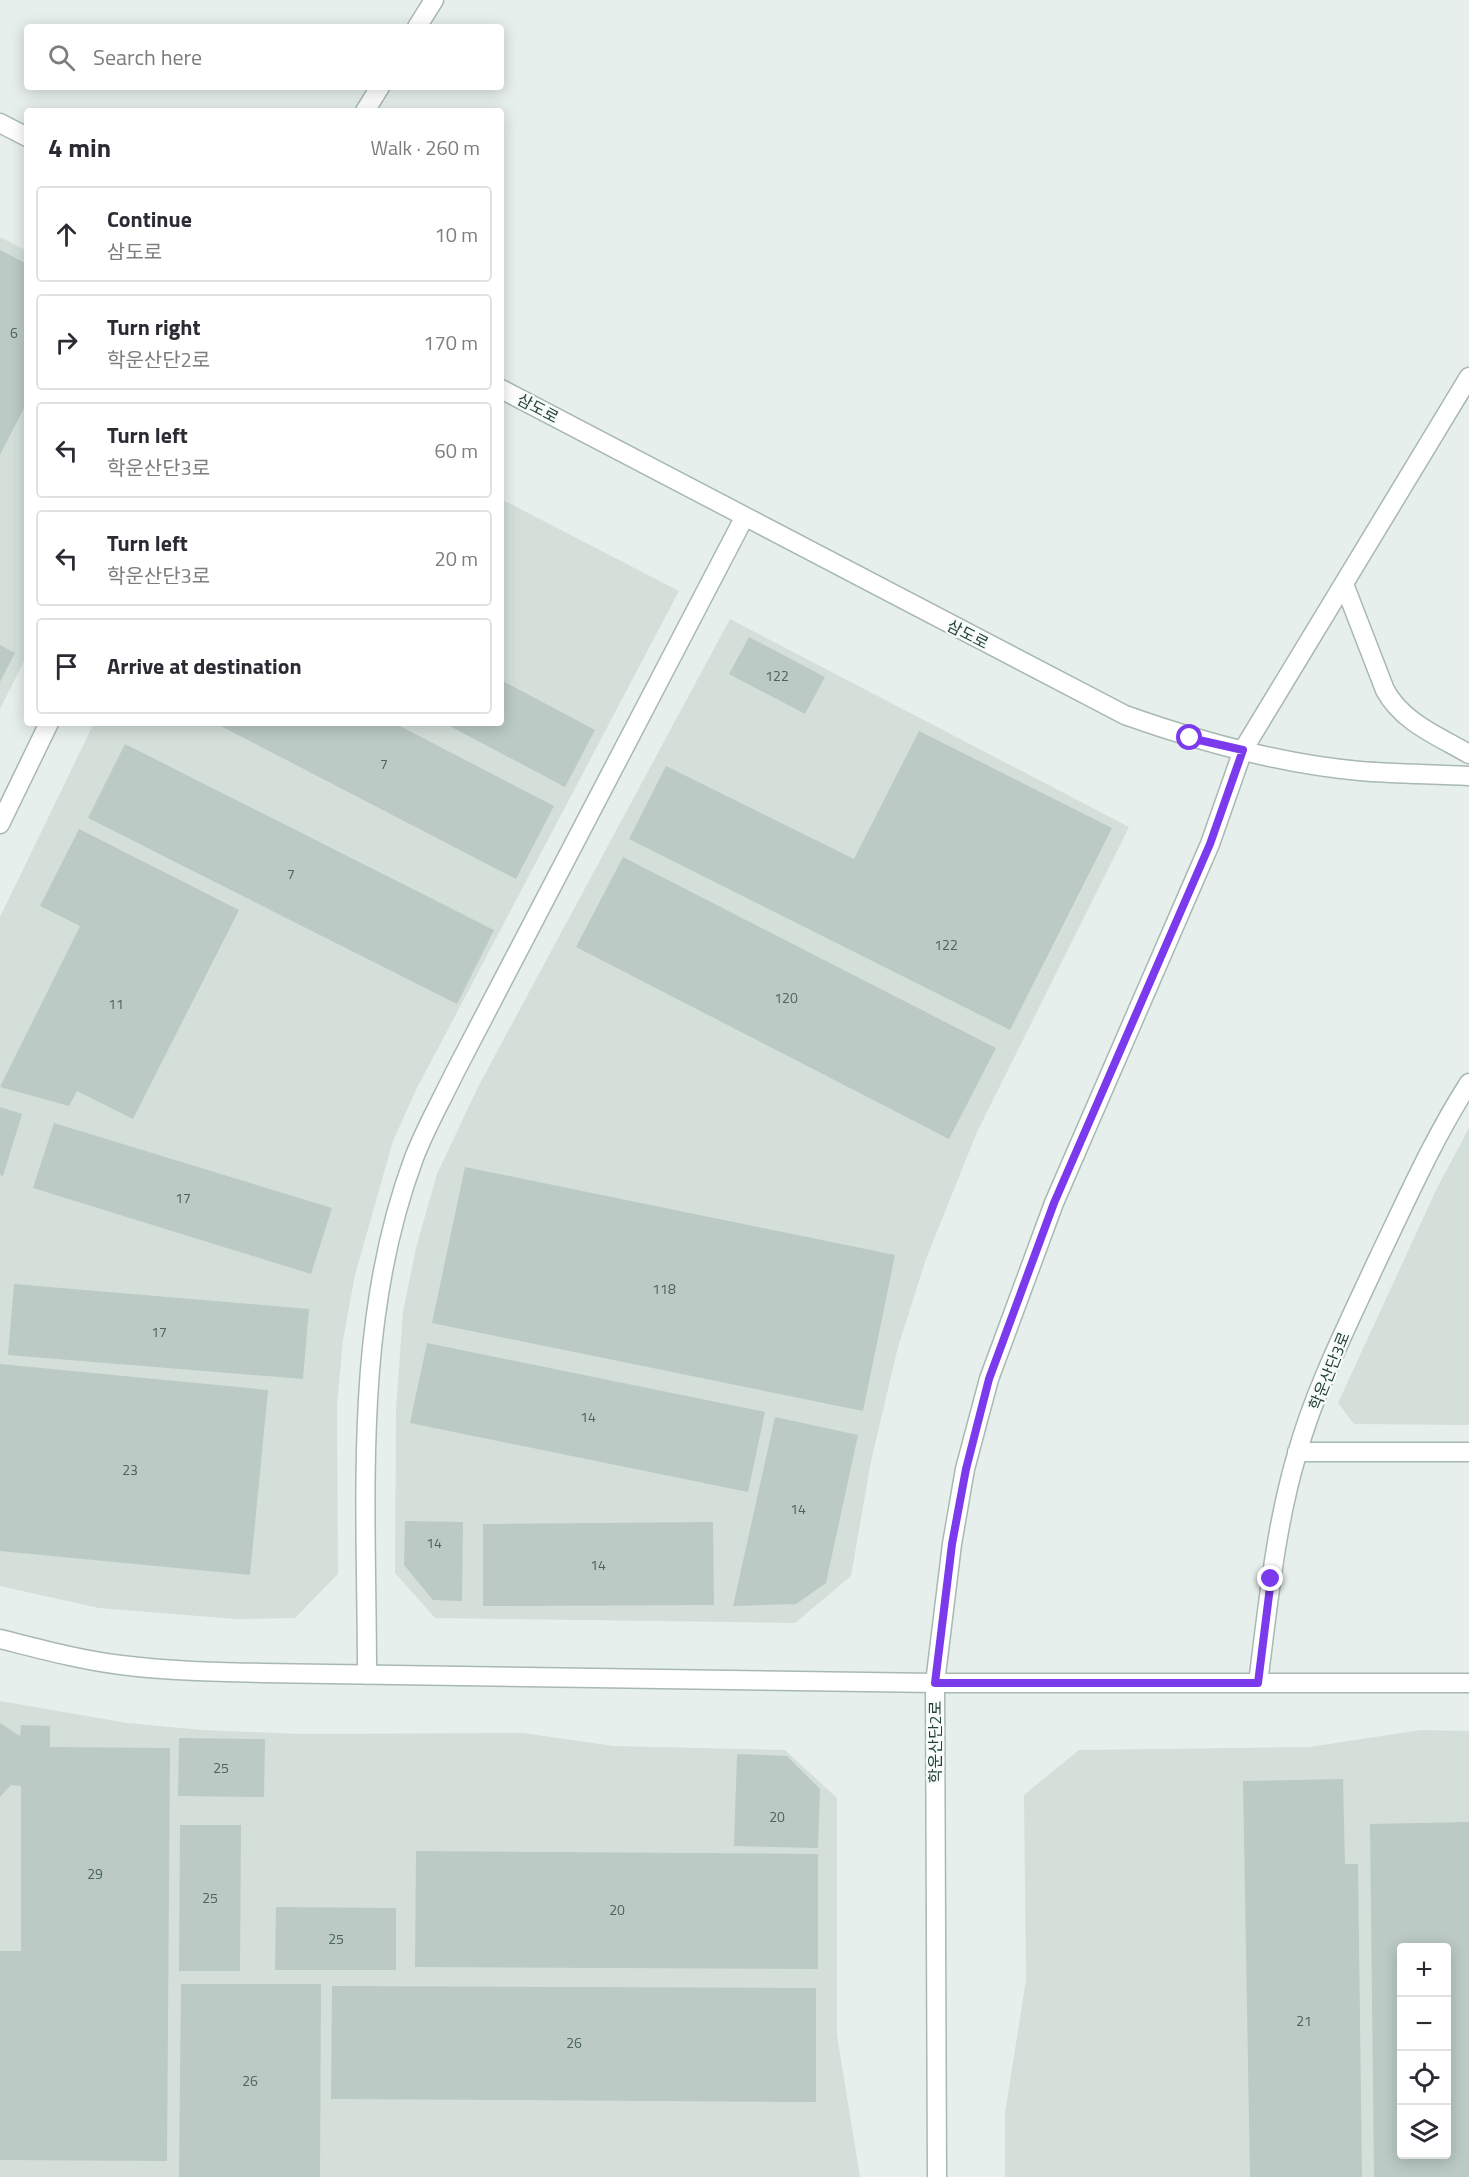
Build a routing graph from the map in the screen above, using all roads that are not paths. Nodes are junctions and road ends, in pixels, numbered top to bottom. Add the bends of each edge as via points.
1 (434, 0) edge
2 (419, 24) edge
3 (378, 90) edge
4 (367, 108) edge
5 (0, 123) edge
6 (24, 135) edge
7 (1469, 377) edge
8 (504, 391) edge
9 (744, 518) junction
10 (1344, 584) junction
11 (48, 726) edge
12 (1243, 750) junction
13 (1469, 754) edge
14 (1469, 776) edge
15 (0, 824) edge
16 (1469, 1083) edge
17 (1297, 1452) junction
18 (1469, 1452) edge
19 (0, 1639) edge
20 (367, 1675) junction
21 (935, 1683) junction
22 (1258, 1683) junction
23 (1469, 1683) edge
24 (937, 2177) edge

1 - 2 street
3 - 4 street
5 - 6 street
7 - 10 street, 학운산단2로
8 - 9 street, 삼도로
9 - 12 street, 삼도로 via 1125,715 1190,738
9 - 20 street via 414,1158 387,1258 370,1352
10 - 12 street, 학운산단2로
10 - 13 street via 1394,706 1404,716
11 - 15 street
12 - 14 street, 삼도로 via 1359,771
12 - 21 street, 학운산단2로 via 1210,844 1054,1203 989,1379 952,1544
16 - 17 street, 학운산단3로 via 1412,1186 1340,1339
17 - 18 street
17 - 22 street, 학운산단3로 via 1271,1579
19 - 20 street via 72,1657 175,1670
20 - 21 street
21 - 22 street
21 - 24 street, 학운산단2로
22 - 23 street

